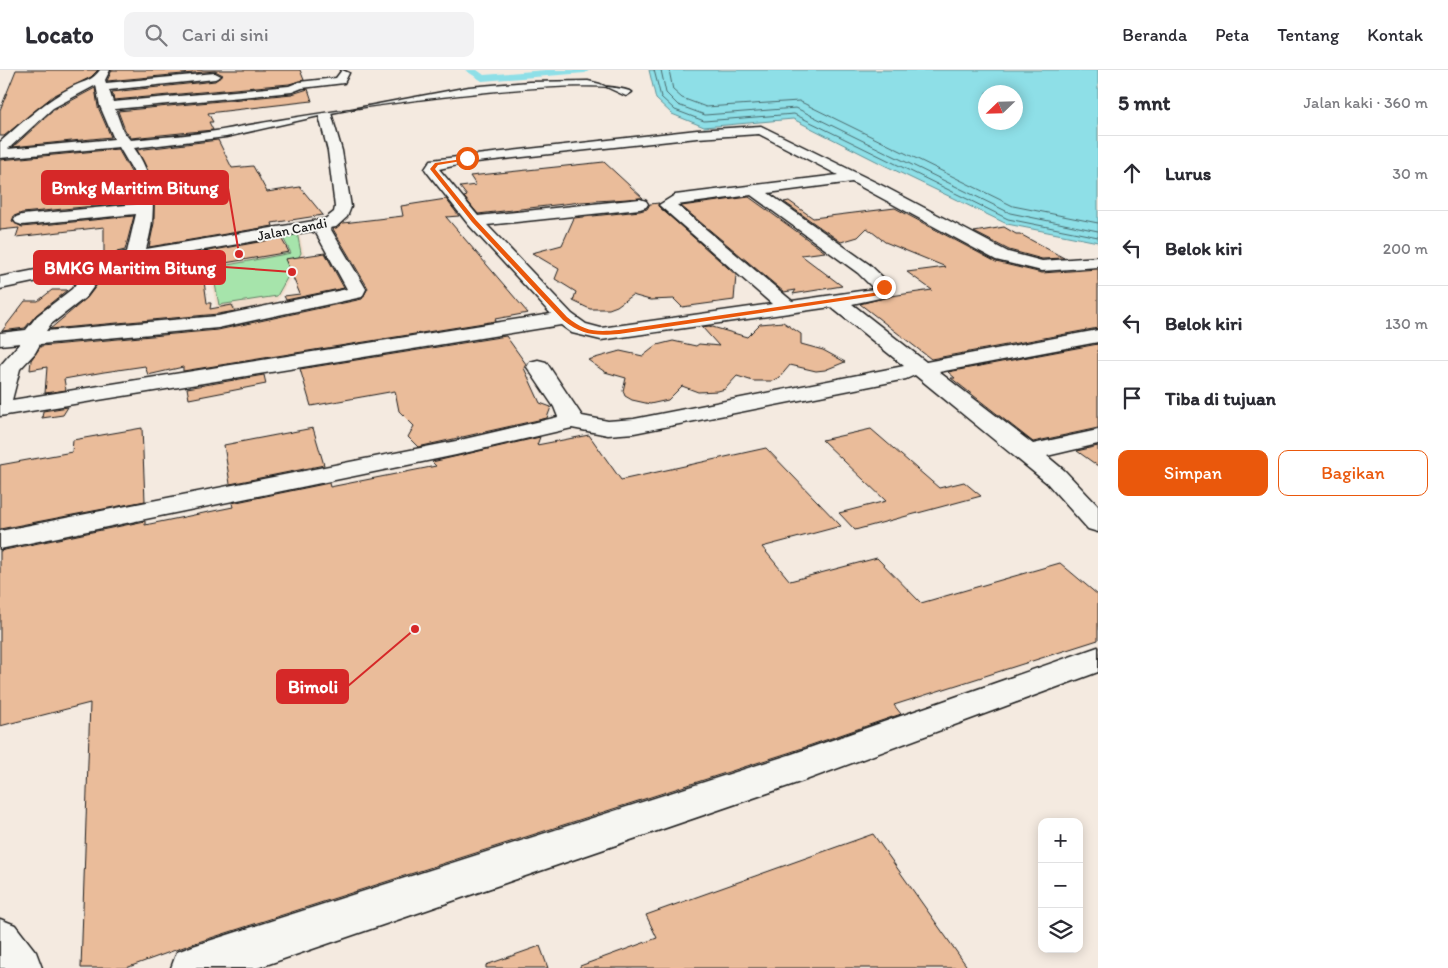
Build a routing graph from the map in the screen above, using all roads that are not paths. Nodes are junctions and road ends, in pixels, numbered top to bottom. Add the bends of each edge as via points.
1 (578, 70) edge
2 (516, 72) edge
3 (343, 73) dead end
4 (488, 75) edge
5 (216, 76) dead end
6 (102, 79) edge
7 (446, 81) dead end
8 (626, 92) dead end
9 (302, 98) dead end
10 (107, 110) junction
11 (324, 110) junction
12 (125, 144) junction
13 (0, 149) edge
14 (0, 154) edge
15 (854, 177) junction
16 (754, 190) junction
17 (640, 204) dead end
18 (145, 208) junction
19 (22, 220) dead end
20 (474, 221) junction
21 (316, 227) junction
22 (135, 256) junction
23 (1098, 262) edge
24 (101, 264) junction
25 (0, 283) edge
26 (834, 300) junction
27 (786, 306) junction
28 (565, 318) junction
29 (33, 335) junction
30 (1098, 336) edge
31 (0, 339) edge
32 (538, 367) dead end
33 (914, 370) junction
34 (116, 378) dead end
35 (0, 403) edge
36 (572, 421) junction
37 (1098, 437) edge
38 (1028, 453) junction
39 (1098, 523) edge
40 (0, 540) edge
41 (1098, 659) edge
42 (0, 940) edge
43 (20, 968) edge
44 (193, 968) edge

1 - 2 street
2 - 4 street
3 - 10 street via 340,80 299,85 292,90
4 - 7 street
5 - 6 street
6 - 10 street
6 - 13 street via 49,105
8 - 11 street via 588,78 529,79 433,89
9 - 10 street
10 - 12 street via 117,135
11 - 12 street via 226,133
11 - 21 street, Jalan Candi via 335,151 343,207 338,219
12 - 14 street
12 - 18 street via 142,176
15 - 16 street
15 - 20 street via 767,132 754,130 467,158 433,166 432,169
15 - 23 street via 1002,256 1042,266
16 - 26 street via 884,287 882,292
16 - 27 street via 675,200 667,205
17 - 20 street
18 - 19 street
18 - 22 street
20 - 28 street
21 - 22 street, Jalan Candi
21 - 29 street via 323,230 357,289 355,293 218,322 41,338
22 - 24 street, Jalan Candi
24 - 25 street, Jalan Candi
24 - 29 street via 79,293 44,320
26 - 27 street
26 - 33 street
27 - 28 street via 601,334 579,330
28 - 35 street
29 - 31 street
29 - 35 street via 28,348 10,367
30 - 33 street
32 - 36 street
33 - 36 street via 634,426 608,428
33 - 38 street
34 - 35 street
36 - 40 street via 456,448
37 - 38 street
38 - 39 street via 1056,477
41 - 44 street via 793,769
42 - 43 street

